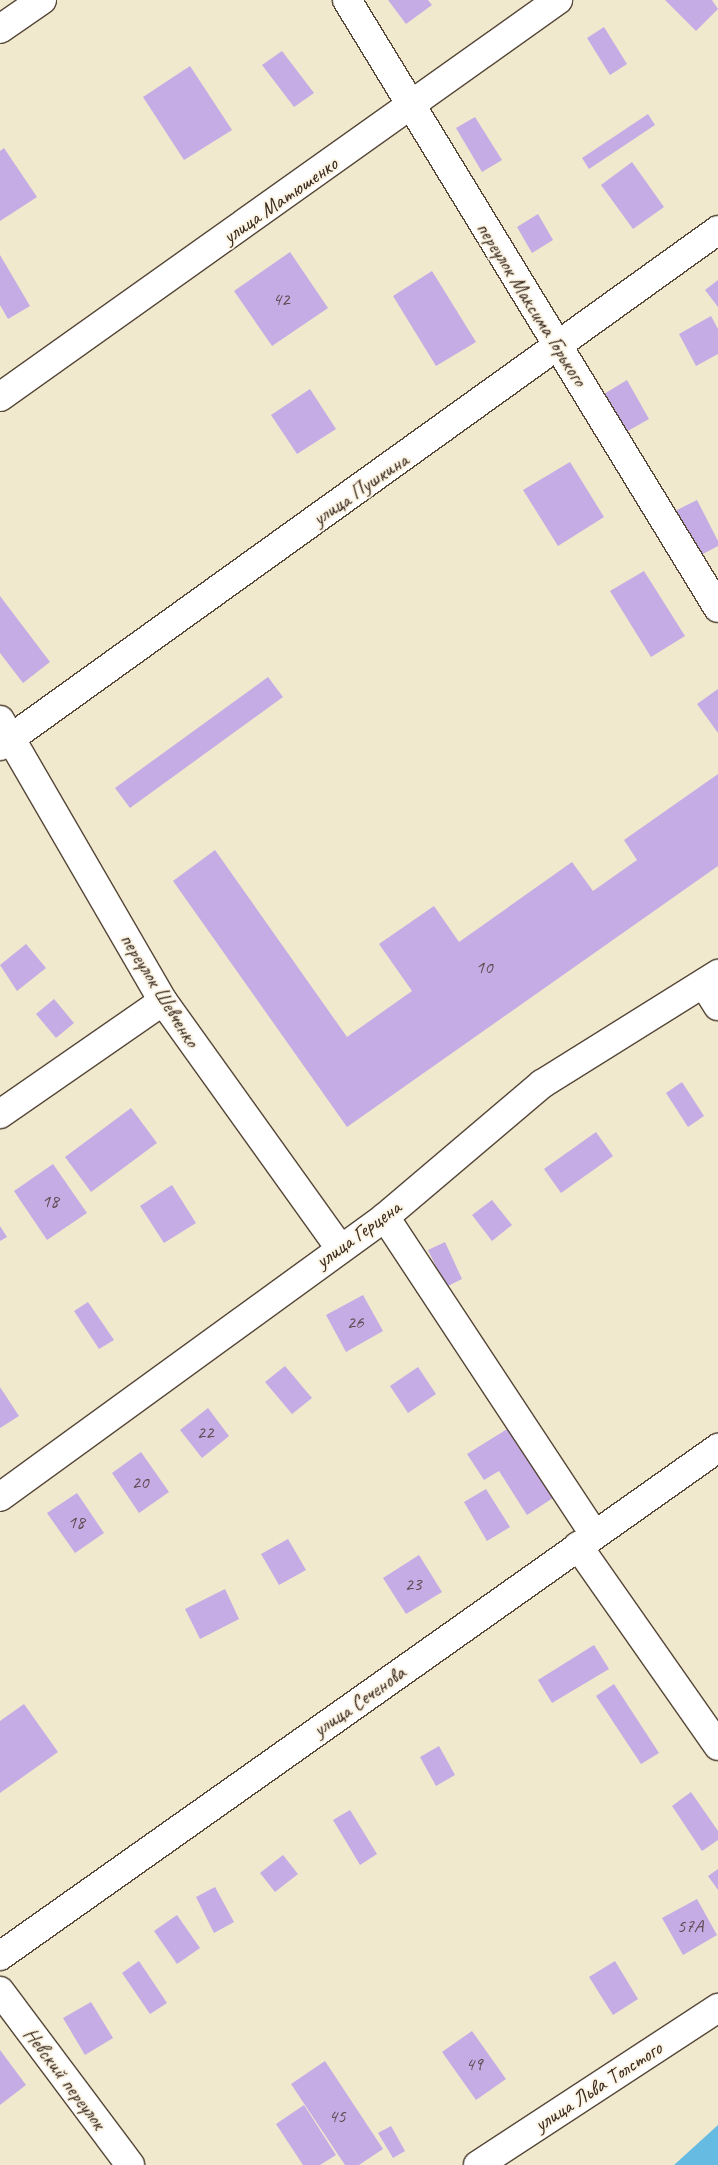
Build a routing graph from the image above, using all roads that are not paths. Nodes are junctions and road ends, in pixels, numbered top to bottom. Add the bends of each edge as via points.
1 (42, 0) edge
2 (347, 0) edge
3 (558, 0) edge
4 (0, 29) edge
5 (411, 108) junction
6 (718, 230) edge
7 (559, 347) junction
8 (0, 396) edge
9 (718, 608) edge
10 (4, 734) edge
11 (713, 988) edge
12 (163, 1001) junction
13 (0, 1114) edge
14 (385, 1217) junction
15 (339, 1247) junction
16 (718, 1448) edge
17 (0, 1497) edge
18 (586, 1540) junction
19 (718, 1746) edge
20 (0, 1956) edge
21 (0, 1991) edge
22 (718, 2008) edge
23 (130, 2165) edge
24 (478, 2165) edge

1 - 4 street
2 - 5 street, переулок Максима Горького
3 - 5 street, улица Матюшенко
5 - 7 street, переулок Максима Горького
5 - 8 street, улица Матюшенко
6 - 7 street, улица Пушкина
7 - 9 street, переулок Максима Горького
7 - 10 street, улица Пушкина
10 - 12 street, переулок Шевченко
11 - 14 street, улица Герцена via 542,1084
12 - 13 street
12 - 15 street, переулок Шевченко
14 - 15 street, улица Герцена
14 - 18 street
15 - 17 street, улица Герцена
16 - 18 street, улица Сеченова
18 - 19 street
18 - 20 street, улица Сеченова
21 - 23 street, Невский переулок
22 - 24 street, улица Льва Толстого

